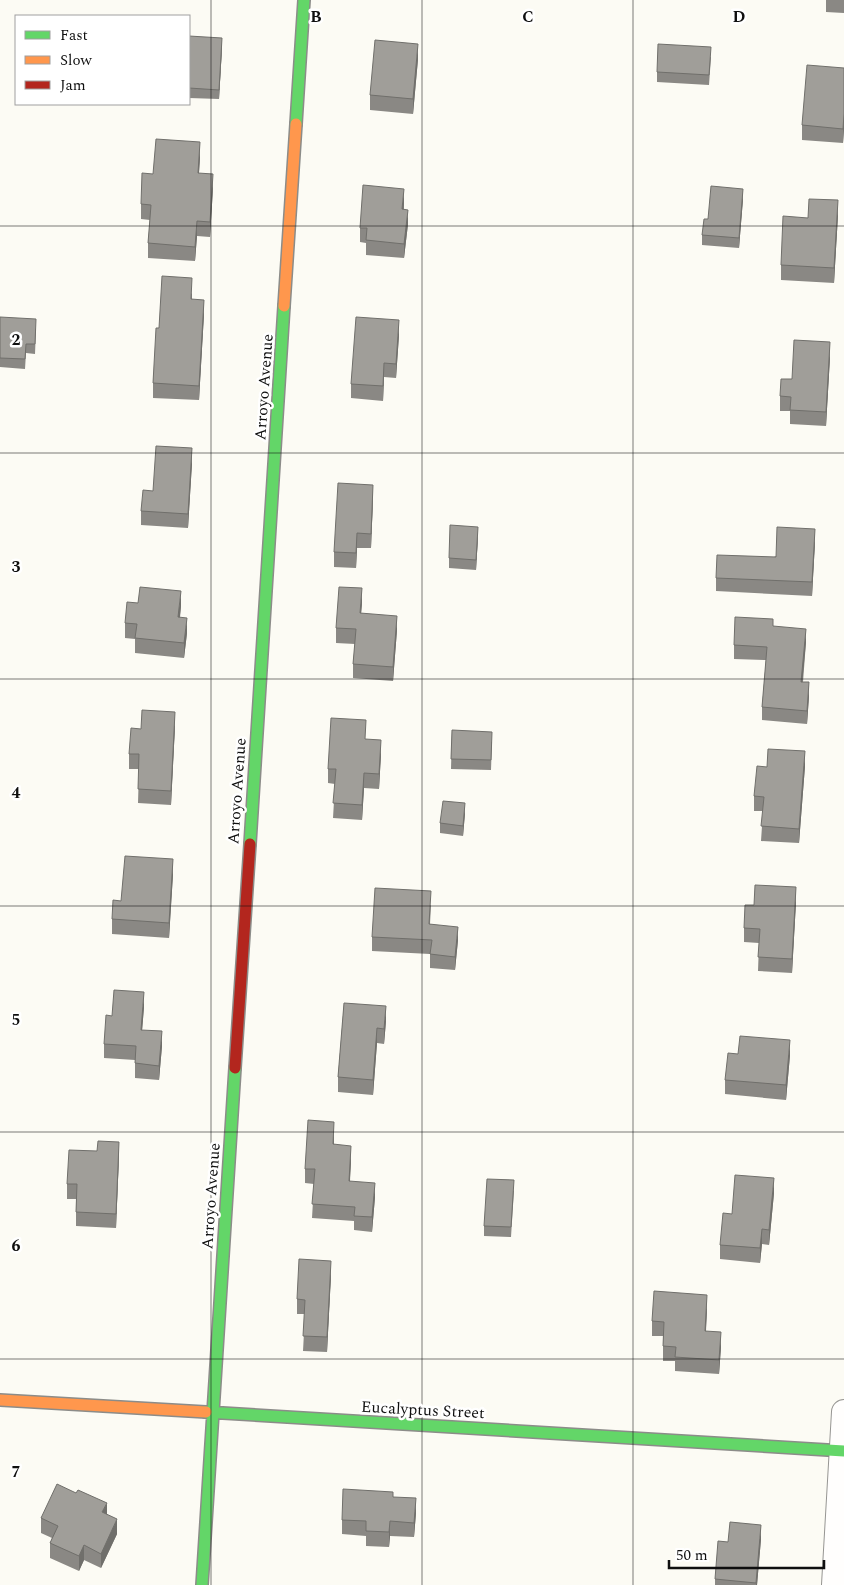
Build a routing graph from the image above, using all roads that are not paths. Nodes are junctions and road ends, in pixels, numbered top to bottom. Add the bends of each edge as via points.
1 (304, 0) edge
2 (0, 1400) edge
3 (844, 1412) edge
4 (212, 1413) junction
5 (843, 1451) edge
6 (202, 1585) edge
7 (834, 1585) edge

1 - 4 street, Arroyo Avenue
2 - 4 street, Eucalyptus Street
3 - 5 street
4 - 5 street, Eucalyptus Street
4 - 6 street, Arroyo Avenue
5 - 7 street

